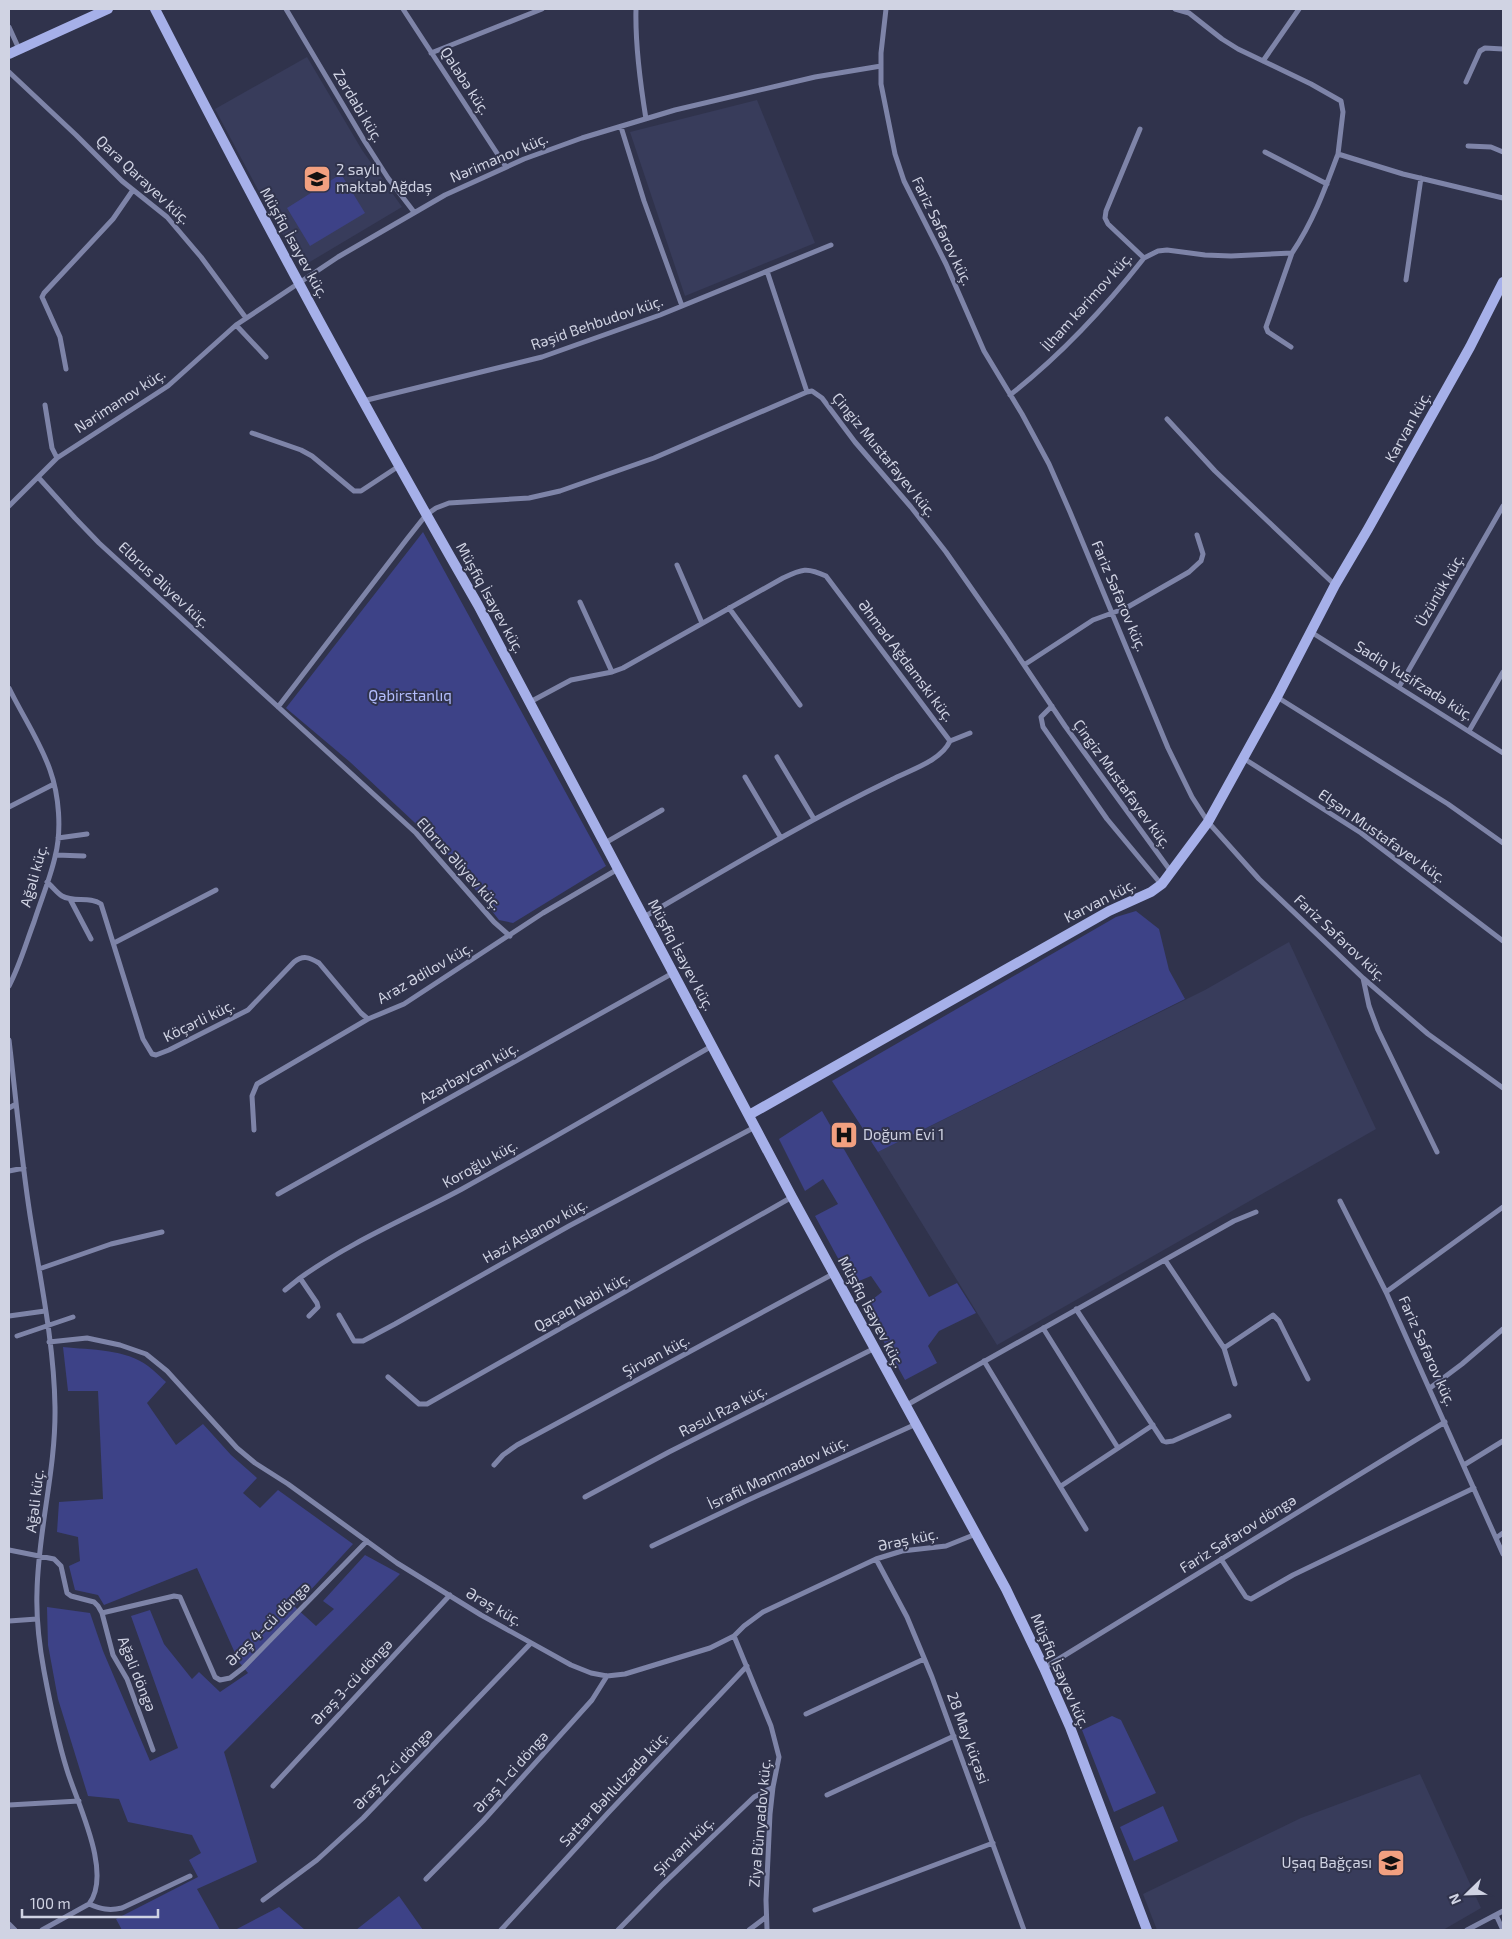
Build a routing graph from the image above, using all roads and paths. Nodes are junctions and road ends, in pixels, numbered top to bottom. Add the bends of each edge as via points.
1 (108, 9) edge
2 (155, 9) edge
3 (286, 9) edge
4 (403, 9) edge
5 (542, 9) edge
6 (636, 9) edge
7 (886, 9) edge
8 (1175, 9) edge
9 (1300, 9) edge
10 (1190, 11) edge
11 (9, 27) edge
12 (19, 49) junction
13 (1503, 49) edge
14 (431, 53) junction
15 (9, 54) edge
16 (1263, 61) junction
17 (881, 66) junction
18 (9, 72) edge
19 (1466, 82) dead end
20 (646, 119) junction
21 (621, 127) junction
22 (1140, 129) dead end
23 (1468, 146) dead end
24 (1265, 152) dead end
25 (1503, 152) edge
26 (1338, 154) junction
27 (506, 167) junction
28 (1421, 178) junction
29 (1326, 184) junction
30 (133, 190) junction
31 (1503, 198) edge
32 (414, 212) junction
33 (831, 245) dead end
34 (1292, 253) junction
35 (1144, 258) junction
36 (767, 271) junction
37 (1406, 280) dead end
38 (298, 282) junction
39 (1503, 282) edge
40 (682, 306) junction
41 (246, 318) junction
42 (236, 325) junction
43 (1291, 347) dead end
44 (266, 357) dead end
45 (66, 369) dead end
46 (806, 392) junction
47 (1010, 395) junction
48 (363, 401) junction
49 (45, 405) dead end
50 (1167, 419) dead end
51 (252, 432) dead end
52 (57, 458) junction
53 (399, 466) junction
54 (38, 477) junction
55 (9, 506) edge
56 (1503, 506) edge
57 (426, 515) junction
58 (1197, 535) dead end
59 (677, 565) dead end
60 (1335, 585) junction
61 (580, 602) dead end
62 (729, 608) junction
63 (1112, 613) junction
64 (702, 623) junction
65 (1311, 631) junction
66 (1024, 665) junction
67 (612, 672) junction
68 (1503, 672) edge
69 (1399, 687) junction
70 (9, 688) edge
71 (1277, 696) junction
72 (530, 702) junction
73 (800, 705) dead end
74 (1052, 706) junction
75 (278, 707) junction
76 (1469, 731) junction
77 (970, 733) dead end
78 (950, 741) junction
79 (1503, 753) edge
80 (777, 757) dead end
81 (1244, 758) junction
82 (744, 777) dead end
83 (54, 784) junction
84 (9, 807) edge
85 (662, 810) dead end
86 (814, 819) junction
87 (1208, 822) junction
88 (87, 834) dead end
89 (58, 838) junction
90 (781, 838) junction
91 (1503, 842) edge
92 (605, 844) junction
93 (56, 855) junction
94 (84, 856) dead end
95 (618, 869) junction
96 (1172, 872) junction
97 (47, 882) junction
98 (1162, 884) junction
99 (216, 890) dead end
100 (70, 899) junction
101 (643, 917) junction
102 (510, 936) junction
103 (91, 939) dead end
104 (1503, 941) edge
105 (114, 943) junction
106 (673, 973) junction
107 (1362, 978) junction
108 (9, 986) edge
109 (368, 1019) junction
110 (9, 1040) edge
111 (712, 1046) junction
112 (1503, 1088) edge
113 (16, 1104) junction
114 (9, 1108) edge
115 (749, 1115) junction
116 (755, 1127) junction
117 (254, 1130) dead end
118 (1437, 1152) dead end
119 (24, 1168) junction
120 (9, 1171) edge
121 (278, 1194) dead end
122 (792, 1197) junction
123 (1340, 1201) dead end
124 (1503, 1207) edge
125 (1256, 1212) dead end
126 (162, 1232) dead end
127 (1164, 1260) junction
128 (39, 1269) junction
129 (833, 1274) junction
130 (300, 1278) junction
131 (285, 1290) dead end
132 (1386, 1292) junction
133 (1076, 1309) junction
134 (45, 1311) junction
135 (339, 1315) dead end
136 (9, 1316) edge
137 (309, 1316) dead end
138 (74, 1318) dead end
139 (47, 1326) junction
140 (1043, 1328) junction
141 (1503, 1329) edge
142 (17, 1336) dead end
143 (50, 1342) junction
144 (1224, 1348) junction
145 (873, 1349) junction
146 (984, 1361) junction
147 (388, 1377) dead end
148 (1308, 1379) dead end
149 (1235, 1384) dead end
150 (1430, 1388) junction
151 (904, 1406) junction
152 (1229, 1416) dead end
153 (1445, 1422) junction
154 (914, 1424) junction
155 (1153, 1425) junction
156 (1503, 1441) edge
157 (1118, 1448) junction
158 (494, 1465) dead end
159 (1464, 1465) junction
160 (1061, 1486) junction
161 (1474, 1488) junction
162 (585, 1497) dead end
163 (1086, 1529) dead end
164 (1503, 1533) edge
165 (976, 1534) junction
166 (1496, 1538) junction
167 (367, 1541) junction
168 (652, 1546) dead end
169 (9, 1550) edge
170 (1503, 1554) edge
171 (40, 1556) junction
172 (876, 1559) junction
173 (1221, 1559) junction
174 (450, 1596) junction
175 (102, 1613) junction
176 (37, 1619) junction
177 (9, 1621) edge
178 (734, 1636) junction
179 (531, 1643) junction
180 (924, 1659) junction
181 (747, 1666) junction
182 (1044, 1668) junction
183 (606, 1676) junction
184 (806, 1714) dead end
185 (954, 1736) junction
186 (153, 1750) dead end
187 (273, 1786) dead end
188 (773, 1787) junction
189 (827, 1795) dead end
190 (79, 1801) junction
191 (9, 1805) edge
192 (993, 1842) junction
193 (190, 1876) dead end
194 (426, 1879) dead end
195 (262, 1900) dead end
196 (89, 1904) junction
197 (815, 1910) dead end
198 (1503, 1912) edge
199 (1496, 1915) junction
200 (766, 1917) junction
201 (9, 1924) edge
202 (15, 1930) edge
203 (42, 1930) edge
204 (501, 1930) edge
205 (618, 1930) edge
206 (749, 1930) edge
207 (767, 1930) edge
208 (1024, 1930) edge
209 (1147, 1930) edge
210 (1467, 1930) edge
211 (1503, 1930) edge

1 - 12 street
2 - 38 street, Müşfiq İsayev küç.
3 - 32 street, Zərdabi küç. via 365,142
4 - 14 street, Qələbə küç.
5 - 14 street
6 - 20 street via 636,44
7 - 17 street, Fariz Səfərov küç.
8 - 10 street
9 - 16 street
10 - 16 street via 1222,39
11 - 12 street
12 - 15 street
13 - 19 street via 1485,48 1480,51
14 - 27 street, Qələbə küç.
16 - 26 street via 1340,101 1344,112
17 - 20 street, Nərimanov küç. via 807,78
17 - 47 street, Fariz Səfərov küç. via 886,112 904,181 984,351
18 - 30 street, Qara Qarayev küç.
20 - 21 street, Nərimanov küç.
21 - 27 street, Nərimanov küç.
21 - 40 street
22 - 35 street via 1105,218
23 - 25 street via 1491,147
24 - 29 street
26 - 28 street
26 - 29 street
27 - 32 street, Nərimanov küç.
28 - 31 street
28 - 37 street
29 - 34 street via 1306,232
30 - 41 street, Qara Qarayev küç. via 183,234
30 - 45 street via 113,219 42,297 60,337
32 - 38 street, Nərimanov küç.
33 - 36 street, Rəşid Behbudov küç.
34 - 35 street, İlham kərimov küç. via 1231,256 1167,250
34 - 43 street via 1266,327 1268,332
35 - 47 street, İlham kərimov küç. via 1084,329
36 - 40 street, Rəşid Behbudov küç.
36 - 46 street
38 - 41 street, Nərimanov küç.
38 - 48 street, Müşfiq İsayev küç.
39 - 60 street, Karvan küç. via 1465,356
40 - 48 street, Rəşid Behbudov küç. via 542,357
41 - 42 street, Nərimanov küç.
42 - 44 street
42 - 52 street, Nərimanov küç. via 168,386
46 - 57 street via 604,477 543,496 449,503
46 - 66 street, Çingiz Mustafayev küç. via 812,391 822,398 911,507
47 - 63 street, Fariz Səfərov küç. via 1036,438
48 - 53 street, Müşfiq İsayev küç.
49 - 52 street via 52,448
50 - 60 street via 1215,471
51 - 53 street via 301,450 354,491 361,491
52 - 54 street, Nərimanov küç.
53 - 57 street, Müşfiq İsayev küç.
54 - 55 street, Nərimanov küç.
54 - 75 street, Elbrus Əliyev küç. via 99,543
56 - 69 street, Üzünük küç.
57 - 72 street, Müşfiq İsayev küç.
57 - 75 street
58 - 63 street via 1203,554 1201,561 1189,572
59 - 64 street
60 - 65 street, Karvan küç.
61 - 67 street
62 - 64 street, Əhməd Ağdamski küç.
62 - 73 street
62 - 78 street, Əhməd Ağdamski küç. via 799,570 812,570 826,576
63 - 66 street via 1093,620
63 - 87 street, Fariz Səfərov küç. via 1181,776
64 - 67 street, Əhməd Ağdamski küç.
65 - 69 street, Sadiq Yusifzadə küç.
65 - 71 street, Karvan küç.
66 - 74 street, Çingiz Mustafayev küç.
67 - 72 street, Əhməd Ağdamski küç. via 571,680
68 - 76 street
69 - 76 street, Sadiq Yusifzadə küç.
70 - 83 street, Ağəli küç. via 41,749
71 - 81 street, Karvan küç.
71 - 91 street
72 - 92 street, Müşfiq İsayev küç.
74 - 96 street, Çingiz Mustafayev küç.
74 - 98 street via 1041,717 1043,727 1107,819
75 - 102 street, Elbrus Əliyev küç. via 416,833
76 - 79 street, Sadiq Yusifzadə küç.
77 - 78 street
78 - 86 street, Əhməd Ağdamski küç. via 946,749 925,762
80 - 86 street
81 - 87 street, Karvan küç.
81 - 104 street, Elşən Mustafayev küç. via 1361,833
82 - 90 street
83 - 84 street
83 - 89 street, Ağəli küç.
85 - 92 street
86 - 90 street, Əhməd Ağdamski küç.
87 - 96 street, Karvan küç.
87 - 107 street, Fariz Səfərov küç. via 1272,893
88 - 89 street
89 - 93 street, Ağəli küç.
90 - 101 street, Əhməd Ağdamski küç.
92 - 95 street, Müşfiq İsayev küç.
93 - 94 street
93 - 97 street, Ağəli küç.
95 - 101 street, Müşfiq İsayev küç.
95 - 102 street, Araz Ədilov küç.
96 - 98 street, Karvan küç.
97 - 100 street
97 - 108 street, Ağəli küç.
98 - 115 street, Karvan küç.
99 - 105 street
100 - 103 street
100 - 105 street, Köçərli küç. via 95,900 101,904
101 - 106 street, Müşfiq İsayev küç.
102 - 109 street, Araz Ədilov küç. via 404,1004
105 - 109 street, Köçərli küç. via 143,1040 152,1054 169,1050 248,1010 300,958 309,957 319,963
106 - 111 street, Müşfiq İsayev küç.
106 - 121 street, Azərbaycan küç.
107 - 112 street, Fariz Səfərov küç. via 1428,1034
107 - 118 street via 1378,1030
109 - 117 street, Araz Ədilov küç. via 256,1084 252,1096
110 - 113 street, Ağəli küç.
111 - 115 street, Müşfiq İsayev küç.
111 - 130 street, Koroğlu küç. via 479,1179 354,1243
113 - 114 street
113 - 119 street, Ağəli küç.
115 - 116 street, Müşfiq İsayev küç.
116 - 122 street, Müşfiq İsayev küç.
116 - 135 street, Həzi Aslanov küç. via 363,1341 354,1341
119 - 120 street
119 - 128 street, Ağəli küç.
122 - 129 street, Müşfiq İsayev küç.
122 - 147 street, Qaçaq Nəbi küç. via 427,1404 419,1404
123 - 132 street
124 - 132 street, Fariz Səfərov küç.
125 - 127 street
126 - 128 street via 111,1244
127 - 133 street
127 - 144 street
128 - 134 street, Ağəli küç.
129 - 145 street, Müşfiq İsayev küç.
129 - 158 street, Şirvan küç. via 517,1445
130 - 131 street, Koroğlu küç.
130 - 137 street via 318,1307
132 - 150 street, Fariz Səfərov küç.
133 - 140 street
133 - 155 street
134 - 136 street
134 - 139 street, Ağəli küç.
138 - 139 street
139 - 142 street
139 - 143 street, Ağəli küç.
140 - 146 street
140 - 157 street
141 - 150 street
143 - 167 street, Ərəş küç. via 87,1338 146,1354 168,1371 255,1463
143 - 171 street, Ağəli küç. via 55,1425
144 - 148 street via 1273,1315
144 - 149 street
145 - 151 street, Müşfiq İsayev küç.
145 - 162 street, Rəsul Rza küç.
146 - 151 street
146 - 160 street
150 - 153 street, Fariz Səfərov küç.
151 - 154 street, Müşfiq İsayev küç.
152 - 155 street via 1173,1442 1166,1442
153 - 159 street, Fariz Səfərov küç.
153 - 173 street, Fariz Səfərov döngə
154 - 165 street, Müşfiq İsayev küç.
154 - 168 street, İsrafil Məmmədov küç.
155 - 157 street
156 - 159 street
157 - 160 street
159 - 161 street, Fariz Səfərov küç.
160 - 163 street
161 - 166 street, Fariz Səfərov küç.
161 - 173 street via 1251,1599 1246,1597
164 - 166 street
165 - 172 street, Ərəş küç. via 946,1546 902,1551
165 - 182 street, Müşfiq İsayev küç.
166 - 170 street, Fariz Səfərov küç.
167 - 174 street, Ərəş küç.
167 - 175 street, Ərəş 4-cü döngə via 244,1668 230,1678 220,1680 215,1677 180,1597
169 - 171 street
171 - 175 street via 54,1559 61,1566 70,1596 94,1602
171 - 176 street, Ağəli küç.
172 - 178 street, Ərəş küç. via 763,1612
172 - 180 street, 28 May küçəsi
173 - 182 street, Fariz Səfərov döngə
174 - 179 street, Ərəş küç.
174 - 187 street, Ərəş 3-cü döngə
175 - 186 street, Ağəli döngə via 113,1655 127,1679
176 - 177 street
176 - 190 street, Ağəli küç. via 44,1672 67,1770
178 - 181 street, Ziya Bünyadov küç.
178 - 183 street, Ərəş küç. via 710,1648 642,1670
179 - 183 street, Ərəş küç. via 571,1665
179 - 195 street, Ərəş 2-ci döngə via 362,1818 318,1860
180 - 184 street
180 - 185 street, 28 May küçəsi
181 - 188 street, Ziya Bünyadov küç. via 778,1746 780,1757
181 - 204 street, Səttar Bəhlulzadə küç.
182 - 209 street, Müşfiq İsayev küç. via 1070,1727
183 - 194 street, Ərəş 1-ci döngə via 592,1700
185 - 189 street
185 - 192 street, 28 May küçəsi
188 - 200 street, Ziya Bünyadov küç.
188 - 205 street, Şirvani küç. via 754,1797
190 - 191 street
190 - 196 street, Ağəli küç. via 91,1833 94,1854 97,1889
192 - 197 street
192 - 208 street, 28 May küçəsi
193 - 196 street via 122,1908 103,1910
196 - 203 street
198 - 199 street
199 - 210 street
199 - 211 street
200 - 206 street
200 - 207 street, Ziya Bünyadov küç.
201 - 202 street

